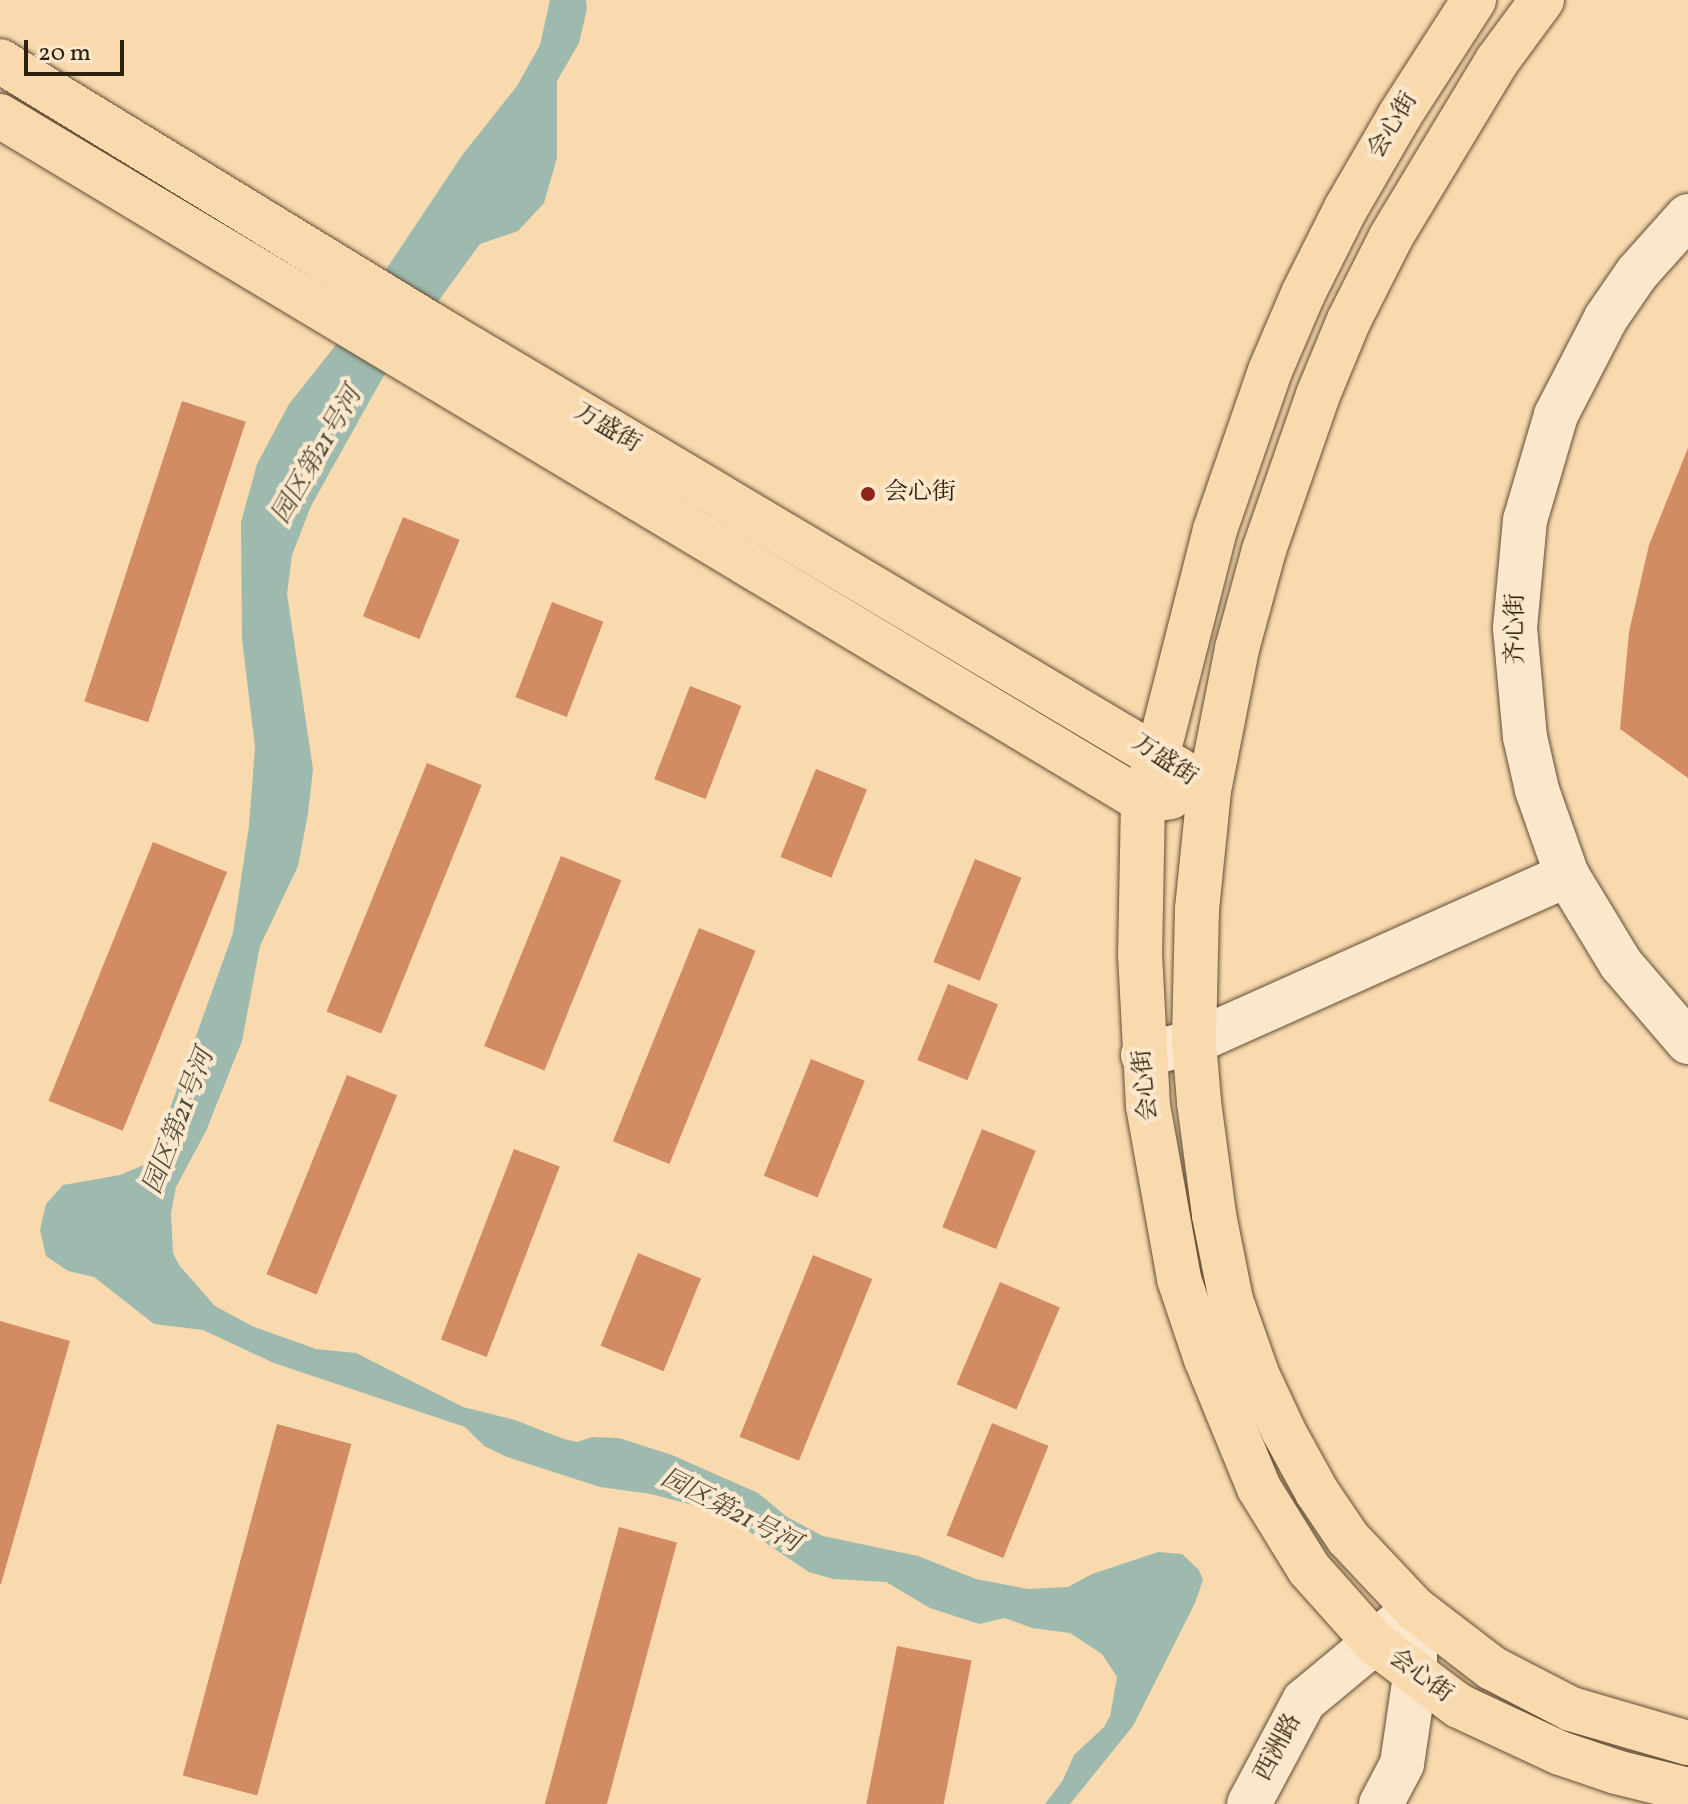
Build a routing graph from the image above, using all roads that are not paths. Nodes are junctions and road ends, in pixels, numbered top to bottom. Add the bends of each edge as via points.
1 (1474, 0) edge
2 (1542, 0) edge
3 (0, 61) edge
4 (0, 116) edge
5 (1688, 216) edge
6 (1158, 754) junction
7 (1209, 791) junction
8 (1143, 801) junction
9 (1567, 875) junction
10 (1194, 1042) junction
11 (1688, 1042) edge
12 (1143, 1055) junction
13 (1415, 1609) junction
14 (1375, 1643) junction
15 (1415, 1676) junction
16 (1688, 1743) edge
17 (1688, 1790) edge
18 (1249, 1804) edge
19 (1381, 1804) edge

1 - 6 main road, 会心街 via 1346,208 1275,358 1215,530
2 - 7 main road, 会心街 via 1444,146 1349,320 1264,550 1237,649
3 - 6 main road, 万盛街 via 432,325
4 - 8 main road, 万盛街
5 - 9 street, 齐心街 via 1637,273 1578,365 1538,467 1525,520 1515,615 1518,683 1537,790
6 - 7 main road, 万盛街
6 - 8 main road, 会心街
7 - 8 main road, 万盛街
7 - 10 main road, 会心街 via 1197,909
8 - 12 main road, 会心街
9 - 10 street
9 - 11 street, 齐心街 via 1621,964
10 - 12 street
10 - 13 main road, 会心街 via 1214,1215 1231,1300 1257,1374 1317,1492 1348,1538
12 - 14 main road, 会心街 via 1179,1279 1229,1422 1292,1545
13 - 14 street, 西洲路
13 - 15 street
13 - 16 main road, 会心街 via 1492,1668 1544,1697
14 - 15 main road, 会心街
14 - 18 street, 西洲路 via 1304,1701
15 - 17 main road, 会心街 via 1459,1706 1560,1753
15 - 19 street via 1402,1764

